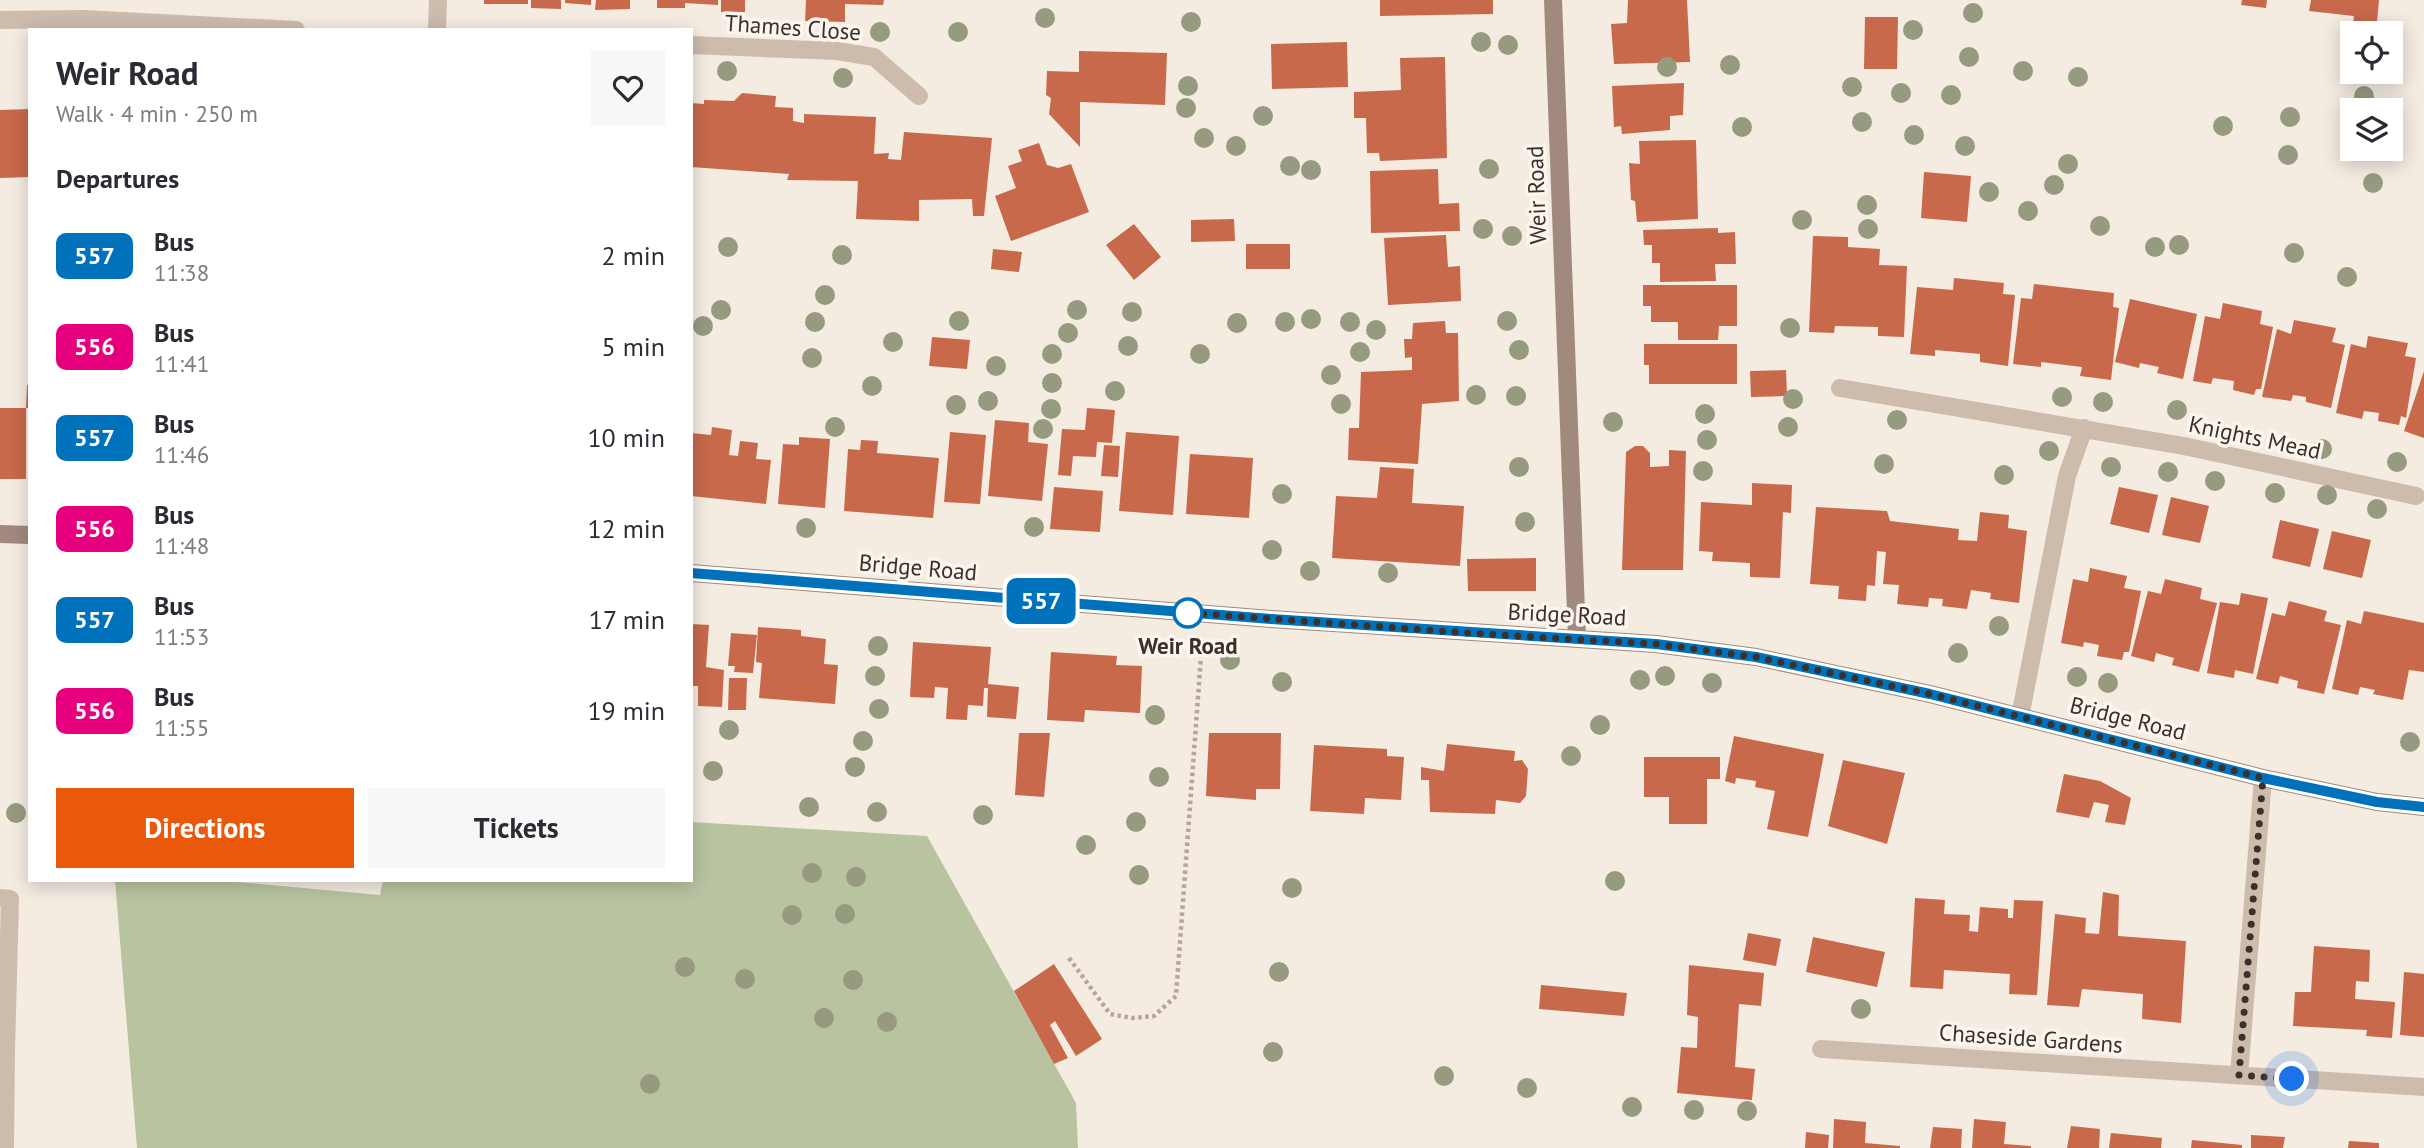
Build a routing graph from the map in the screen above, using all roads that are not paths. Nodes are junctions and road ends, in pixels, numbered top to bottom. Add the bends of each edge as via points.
1 (438, 0) edge
2 (1553, 0) edge
3 (0, 20) edge
4 (172, 27) edge
5 (213, 28) edge
6 (437, 28) edge
7 (693, 45) edge
8 (919, 96) dead end
9 (1840, 388) dead end
10 (2084, 428) junction
11 (2416, 496) dead end
12 (0, 534) edge
13 (28, 535) edge
14 (693, 573) edge
15 (1577, 639) junction
16 (2020, 717) junction
17 (2263, 778) junction
18 (2424, 807) edge
19 (0, 898) edge
20 (1821, 1049) dead end
21 (3, 1051) edge
22 (2239, 1075) junction
23 (2424, 1087) edge
24 (5, 1148) edge

1 - 6 street
2 - 15 main road, Weir Road
3 - 4 street via 84,19
4 - 5 street
7 - 8 street, Thames Close via 837,51 874,57
9 - 10 street, Knights Mead
10 - 11 street, Knights Mead
10 - 16 street via 2067,476
12 - 13 main road
14 - 15 main road, Bridge Road
15 - 16 main road, Bridge Road via 1756,657
16 - 17 main road, Bridge Road
17 - 18 main road, Bridge Road
17 - 22 street
19 - 21 street via 10,899
20 - 22 street, Chaseside Gardens
21 - 24 street
22 - 23 street, Chaseside Gardens

